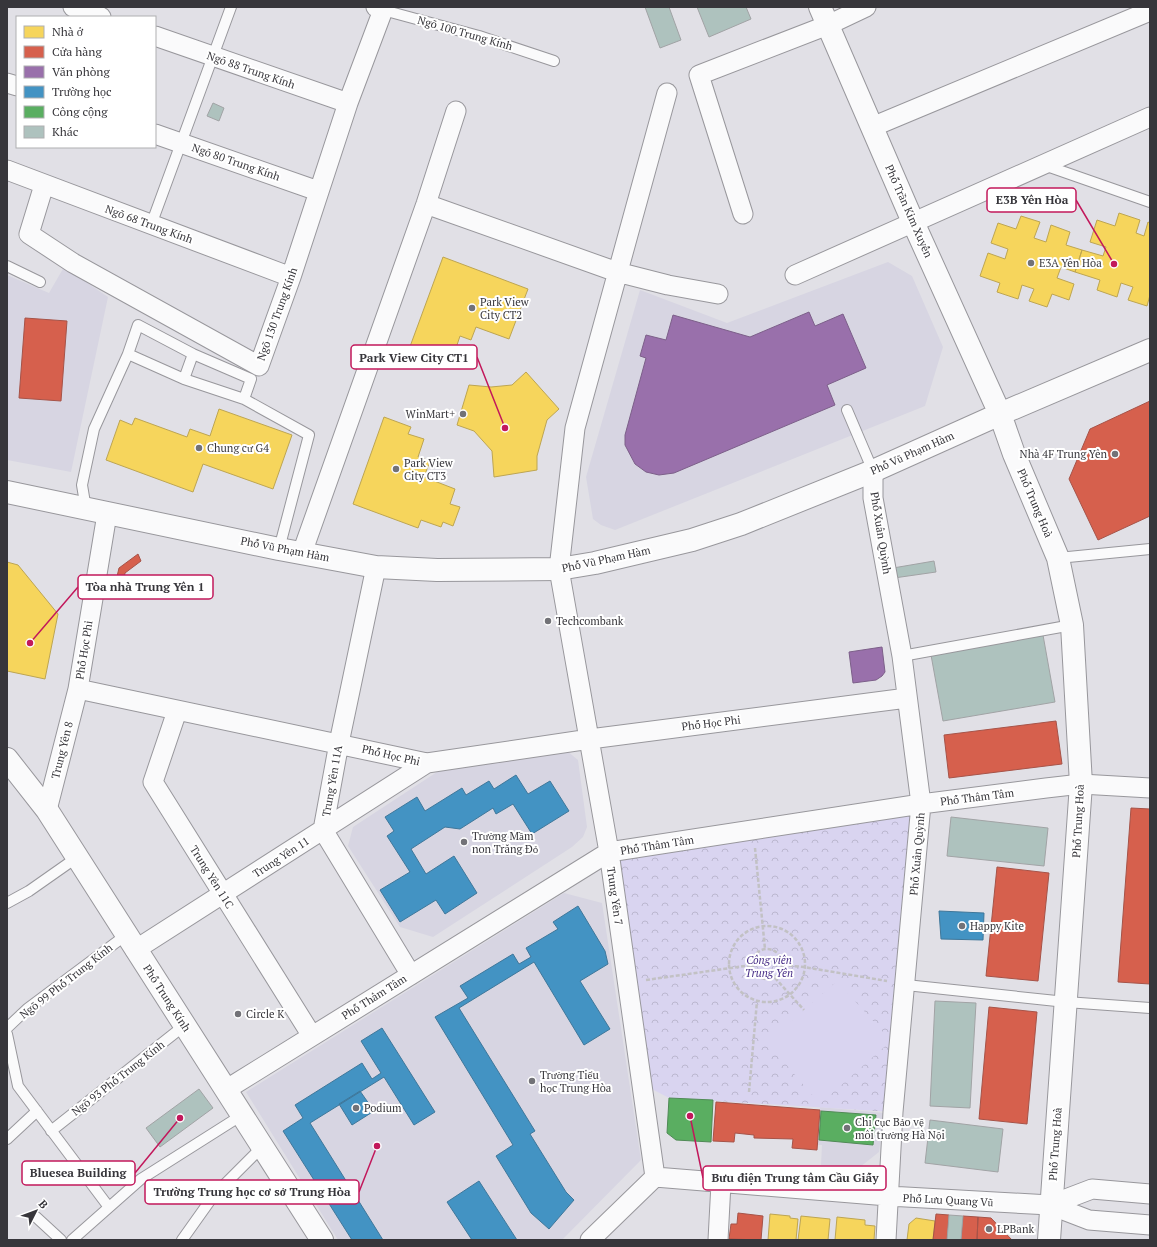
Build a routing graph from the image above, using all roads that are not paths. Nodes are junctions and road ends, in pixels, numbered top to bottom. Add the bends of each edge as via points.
1 (73, 7) edge
2 (231, 7) edge
3 (866, 7) edge
4 (388, 9) edge
5 (1150, 11) edge
6 (1121, 15) edge
7 (98, 16) edge
8 (824, 16) edge
9 (156, 36) edge
10 (213, 56) junction
11 (554, 61) dead end
12 (667, 93) dead end
13 (348, 103) junction
14 (456, 111) dead end
15 (1150, 117) edge
16 (872, 127) junction
17 (156, 134) edge
18 (182, 143) junction
19 (1042, 164) junction
20 (7, 170) edge
21 (44, 185) junction
22 (318, 191) junction
23 (1150, 202) edge
24 (426, 204) junction
25 (744, 214) dead end
26 (913, 222) junction
27 (151, 225) junction
28 (7, 266) edge
29 (617, 272) junction
30 (795, 275) dead end
31 (291, 277) junction
32 (40, 282) dead end
33 (718, 294) dead end
34 (1150, 350) edge
35 (128, 354) junction
36 (193, 354) junction
37 (255, 373) junction
38 (184, 380) junction
39 (244, 399) junction
40 (847, 410) dead end
41 (1000, 414) junction
42 (873, 471) junction
43 (7, 492) edge
44 (86, 509) junction
45 (107, 514) junction
46 (279, 549) junction
47 (1150, 549) edge
48 (302, 553) junction
49 (1058, 558) junction
50 (376, 567) junction
51 (559, 569) junction
52 (1072, 625) junction
53 (902, 656) junction
54 (78, 689) junction
55 (907, 698) junction
56 (177, 711) junction
57 (590, 739) junction
58 (339, 743) junction
59 (7, 759) edge
60 (427, 764) junction
61 (1081, 784) junction
62 (1150, 788) edge
63 (921, 804) junction
64 (47, 810) junction
65 (323, 830) junction
66 (609, 852) junction
67 (76, 858) junction
68 (223, 894) junction
69 (7, 903) edge
70 (130, 943) junction
71 (411, 975) junction
72 (906, 985) junction
73 (1066, 1002) junction
74 (1150, 1008) edge
75 (185, 1025) junction
76 (7, 1028) edge
77 (7, 1034) edge
78 (312, 1036) junction
79 (227, 1089) junction
80 (37, 1111) junction
81 (242, 1115) junction
82 (51, 1131) junction
83 (7, 1139) edge
84 (263, 1146) junction
85 (655, 1177) junction
86 (721, 1183) junction
87 (1150, 1194) edge
88 (888, 1196) junction
89 (1050, 1205) junction
90 (108, 1206) junction
91 (36, 1217) dead end
92 (1150, 1225) edge
93 (61, 1240) edge
94 (72, 1240) edge
95 (182, 1240) edge
96 (322, 1240) edge
97 (590, 1240) edge
98 (718, 1240) edge
99 (886, 1240) edge
100 (1049, 1240) edge

1 - 7 street
2 - 10 lane
3 - 8 street
4 - 11 lane, Ngõ 100 Trung Kính
4 - 13 street, Ngõ 130 Trung Kính
5 - 6 street
6 - 16 street
8 - 16 street, Phố Trần Kim Xuyến
8 - 25 street via 699,75
9 - 10 street, Ngõ 88 Trung Kính
10 - 13 street, Ngõ 88 Trung Kính
10 - 18 lane
12 - 29 street, Trung Yên 7
13 - 22 street, Ngõ 130 Trung Kính
14 - 24 street
15 - 19 street
16 - 26 street, Phố Trần Kim Xuyến
17 - 18 street, Ngõ 80 Trung Kính
18 - 22 street, Ngõ 80 Trung Kính
18 - 27 lane
19 - 23 lane
19 - 26 street
20 - 21 street, Ngõ 68 Trung Kính
21 - 27 street, Ngõ 68 Trung Kính
21 - 37 street, Ngõ 130 Trung Kính via 29,234
22 - 31 street, Ngõ 130 Trung Kính
24 - 29 street
24 - 48 street
26 - 30 street
26 - 41 street, Phố Trần Kim Xuyến
27 - 31 street, Ngõ 68 Trung Kính
28 - 32 lane
29 - 33 street
29 - 51 street, Trung Yên 7 via 574,428
31 - 37 street, Ngõ 130 Trung Kính
34 - 41 street, Phố Vũ Phạm Hàm
35 - 36 lane via 138,325
35 - 38 lane
35 - 44 lane via 94,429 82,485
36 - 37 lane
36 - 38 lane
37 - 39 lane
38 - 39 lane
39 - 46 lane via 309,436
40 - 42 lane
41 - 42 street, Phố Vũ Phạm Hàm
41 - 49 street, Phố Trung Hoà
42 - 51 street, Phố Vũ Phạm Hàm via 742,524 699,538
42 - 53 street, Phố Xuân Quỳnh via 873,498
43 - 44 street, Phố Vũ Phạm Hàm
44 - 45 street, Phố Vũ Phạm Hàm
45 - 46 street, Phố Vũ Phạm Hàm
45 - 54 street, Phố Học Phi
46 - 48 street, Phố Vũ Phạm Hàm
47 - 49 lane
48 - 50 street, Phố Vũ Phạm Hàm
49 - 52 street, Phố Trung Hoà
50 - 51 street, Phố Vũ Phạm Hàm via 444,570
50 - 58 street, Trung Yên 11A
51 - 57 street, Trung Yên 7
52 - 53 lane
52 - 61 street, Phố Trung Hoà
53 - 55 street, Phố Xuân Quỳnh
54 - 56 street, Phố Học Phi
54 - 64 street, Trung Yên 8
55 - 57 street, Phố Học Phi
55 - 63 street, Phố Xuân Quỳnh
56 - 58 street, Phố Học Phi
56 - 68 street, Trung Yên 11C via 153,782
57 - 60 street, Phố Học Phi
57 - 66 street, Trung Yên 7
58 - 60 street, Phố Học Phi
58 - 65 street, Trung Yên 11A
59 - 64 street, Phố Trung Kính
60 - 65 street, Trung Yên 11
61 - 62 street, Phố Thâm Tâm
61 - 63 street, Phố Thâm Tâm
61 - 73 street, Phố Trung Hoà
63 - 66 street, Phố Thâm Tâm
63 - 72 street, Phố Xuân Quỳnh
64 - 67 street, Phố Trung Kính
65 - 68 street, Trung Yên 11
65 - 71 street, Trung Yên 11A
66 - 71 street, Phố Thâm Tâm
66 - 85 street, Trung Yên 7
67 - 69 lane
67 - 70 street, Phố Trung Kính
68 - 70 street, Trung Yên 11
68 - 78 street, Trung Yên 11C
70 - 75 street, Phố Trung Kính
70 - 76 lane, Ngõ 99 Phố Trung Kính via 27,1009
71 - 78 street, Phố Thâm Tâm
72 - 73 lane
72 - 88 street, Phố Xuân Quỳnh via 893,1112
73 - 74 lane
73 - 89 street, Phố Trung Hoà
75 - 79 street, Phố Trung Kính
75 - 82 lane, Ngõ 93 Phố Trung Kính
77 - 80 lane via 18,1086
78 - 79 street, Phố Thâm Tâm
79 - 81 street, Phố Trung Kính
80 - 82 lane
80 - 83 lane
81 - 84 street, Phố Trung Kính
81 - 90 lane via 141,1179
82 - 90 lane
84 - 95 lane via 214,1195
84 - 96 street, Phố Trung Kính
85 - 86 street, Phố Lưu Quang Vũ
85 - 97 street
86 - 88 street, Phố Lưu Quang Vũ
86 - 98 street
87 - 89 street, Phố Lưu Quang Vũ via 1092,1189
88 - 89 street, Phố Lưu Quang Vũ
88 - 99 street, Phố Xuân Quỳnh
89 - 92 street, Phố Lưu Quang Vũ via 1089,1220
89 - 100 street, Phố Trung Hoà
90 - 94 lane
91 - 93 lane

